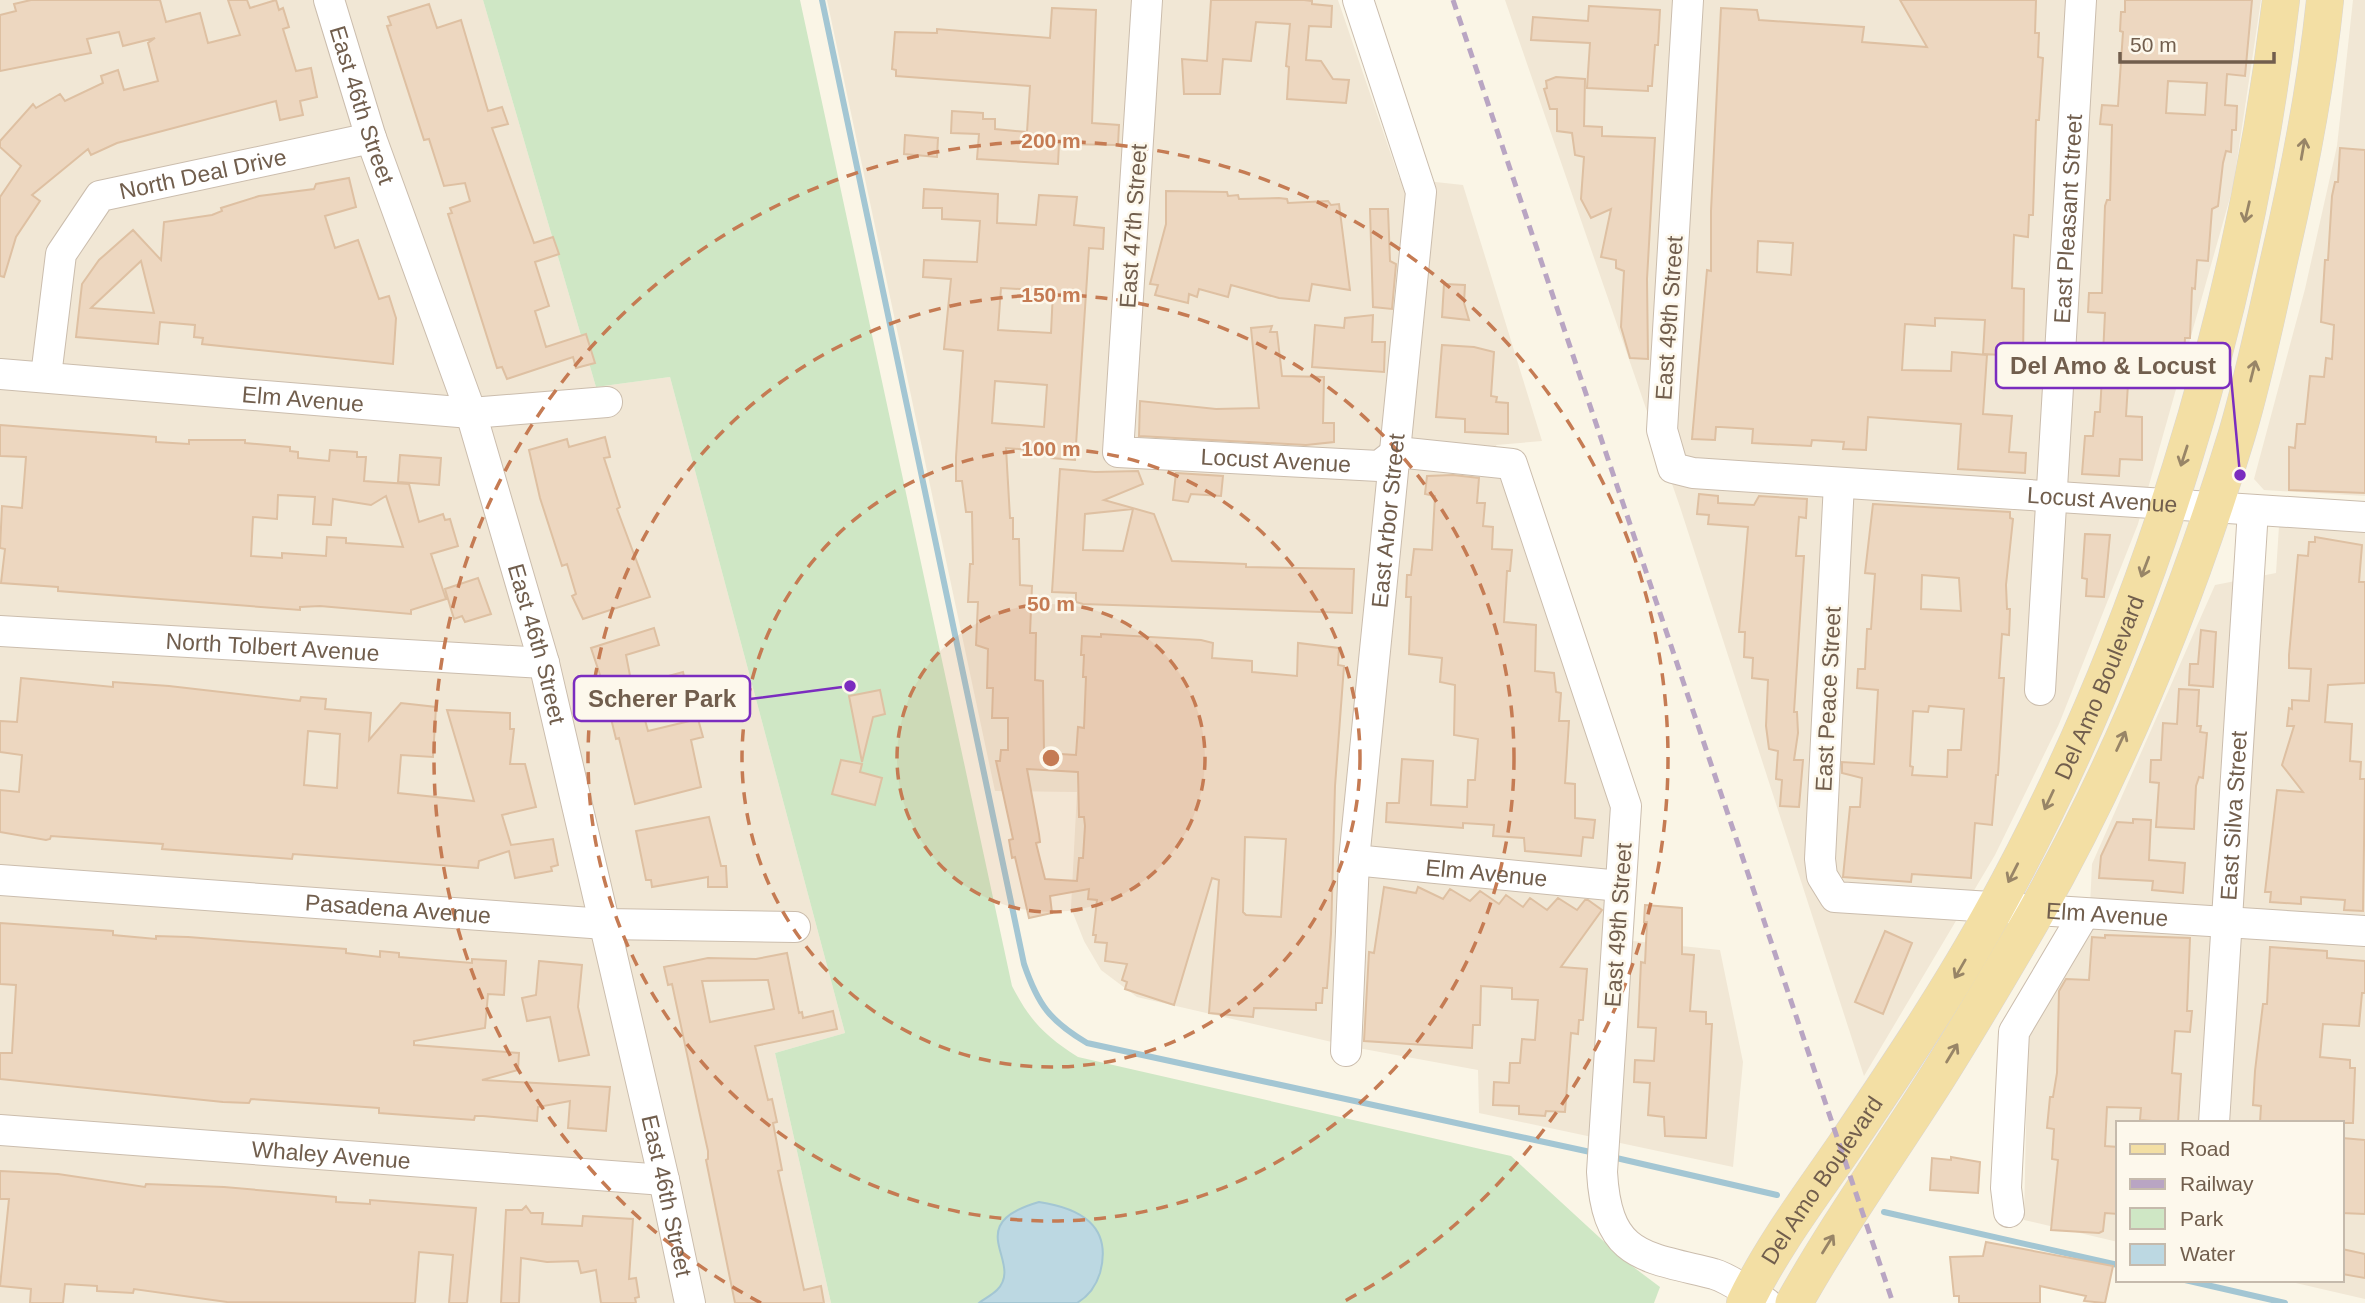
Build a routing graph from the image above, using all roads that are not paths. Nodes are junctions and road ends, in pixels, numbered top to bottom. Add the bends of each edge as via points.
1 (329, 0) edge
2 (1147, 0) edge
3 (1358, 0) edge
4 (1688, 0) edge
5 (2081, 0) edge
6 (2281, 0) edge
7 (2325, 0) edge
8 (370, 138) junction
9 (0, 374) edge
10 (46, 376) junction
11 (607, 402) dead end
12 (471, 413) junction
13 (1118, 452) joint
14 (1397, 452) junction
15 (1513, 464) joint
16 (1839, 483) junction
17 (2051, 497) junction
18 (2169, 503) junction
19 (2213, 506) junction
20 (2253, 510) junction
21 (2365, 517) edge
22 (0, 631) edge
23 (544, 663) junction
24 (2040, 690) dead end
25 (1354, 860) junction
26 (0, 880) edge
27 (1620, 886) junction
28 (1849, 900) joint
29 (1994, 909) junction
30 (2036, 912) junction
31 (2084, 914) junction
32 (2228, 923) junction
33 (605, 924) junction
34 (795, 927) dead end
35 (2365, 931) edge
36 (1346, 1051) dead end
37 (2214, 1121) edge
38 (0, 1130) edge
39 (664, 1180) junction
40 (2009, 1212) dead end
41 (1753, 1300) edge
42 (690, 1303) edge
43 (1794, 1303) edge

1 - 8 street, East 46th Street
2 - 13 street, East 47th Street
3 - 14 street, East Arbor Street via 1421,192
4 - 16 street, East 49th Street via 1662,430 1673,468
5 - 17 street, East Pleasant Street
6 -> 18 main road, Del Amo Boulevard via 2258,166 2199,409
19 -> 7 main road, Del Amo Boulevard via 2238,431 2298,175
8 - 10 street, North Deal Drive via 100,196 61,254
8 - 12 street, East 46th Street
9 - 10 street, Elm Avenue
10 - 12 street, Elm Avenue
11 - 12 street, Elm Avenue
12 - 23 street, East 46th Street
13 - 14 street, Locust Avenue via 1379,466
14 - 15 street, Locust Avenue
14 - 25 street, East Arbor Street
15 - 27 street, East 49th Street via 1622,788 1626,806
16 - 17 street, Locust Avenue
16 - 28 street, East Peace Street via 1820,859 1828,889 1835,897
17 - 18 street, Locust Avenue
17 - 24 street, East Pleasant Street
18 - 19 street, Locust Avenue
18 -> 29 main road, Del Amo Boulevard via 2085,722
19 - 20 street, Locust Avenue
30 -> 19 main road, Del Amo Boulevard via 2126,732
20 - 21 street, Locust Avenue
20 - 32 street, East Silva Street
22 - 23 street, North Tolbert Avenue
23 - 33 street, East 46th Street
25 - 27 street, Elm Avenue
25 - 36 street, East Arbor Street
26 - 33 street, Pasadena Avenue
27 - 41 street, East 49th Street via 1602,1172 1608,1220 1638,1253 1684,1270 1717,1275
28 - 29 street, Elm Avenue
29 - 30 street, Elm Avenue
29 -> 41 main road, Del Amo Boulevard via 1898,1069 1789,1229
30 - 31 street, Elm Avenue
43 -> 30 main road, Del Amo Boulevard
31 - 32 street, Elm Avenue
31 - 40 street via 2014,1032 2006,1188
32 - 35 street, Elm Avenue
32 - 37 street, East Silva Street
33 - 34 street, Pasadena Avenue
33 - 39 street, East 46th Street
38 - 39 street, Whaley Avenue
39 - 42 street, East 46th Street

